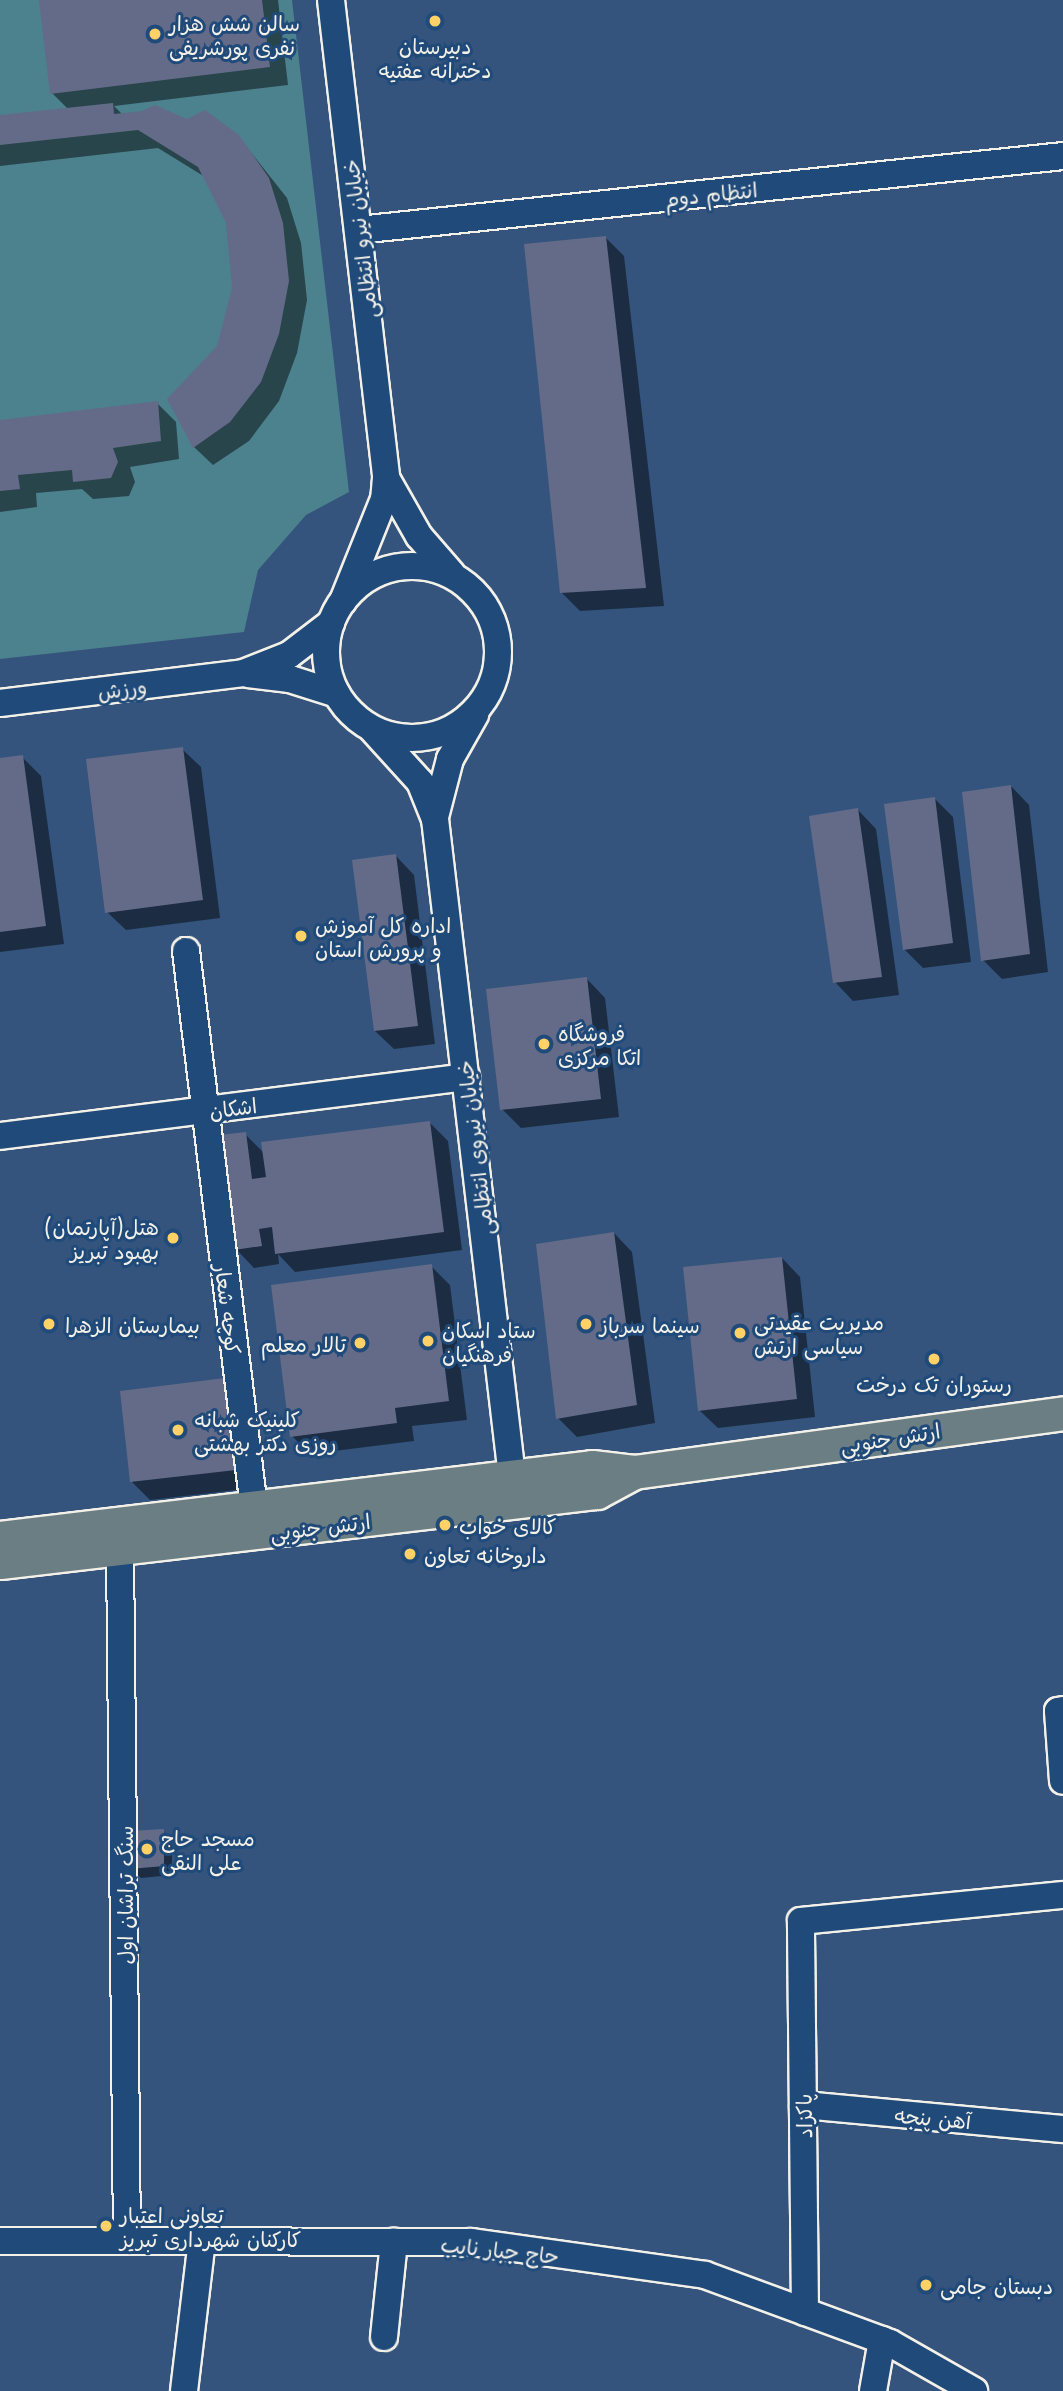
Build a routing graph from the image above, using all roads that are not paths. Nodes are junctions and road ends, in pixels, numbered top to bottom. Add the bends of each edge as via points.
1 (331, 0) edge
2 (1063, 156) edge
3 (358, 230) junction
4 (386, 478) junction
5 (453, 575) junction
6 (337, 612) junction
7 (243, 673) junction
8 (337, 694) junction
9 (0, 703) edge
10 (482, 703) junction
11 (372, 729) junction
12 (435, 819) junction
13 (186, 951) dead end
14 (466, 1077) junction
15 (204, 1110) junction
16 (0, 1136) edge
17 (1063, 1413) edge
18 (634, 1472) junction
19 (512, 1476) junction
20 (254, 1508) junction
21 (0, 1538) edge
22 (120, 1549) junction
23 (0, 1562) edge
24 (1063, 1710) edge
25 (1063, 1781) edge
26 (1063, 1895) edge
27 (803, 2105) junction
28 (1063, 2129) edge
29 (0, 2241) edge
30 (127, 2241) junction
31 (202, 2241) junction
32 (394, 2242) junction
33 (805, 2312) junction
34 (384, 2337) dead end
35 (882, 2340) junction
36 (184, 2391) edge
37 (873, 2391) edge
38 (975, 2391) edge

1 - 3 street, خیابان نیرو انتظامی
2 - 3 street, انتظام دوم
3 - 4 street, خیابان نیرو انتظامی
4 - 5 street, خیابان نیرو انتظامی via 419,536
4 - 6 street, خیابان نیرو انتظامی via 384,499
5 - 6 street via 405,565 360,583
5 - 10 street via 480,600 496,633 494,681
6 - 7 street, ورزش via 289,655
6 - 8 street via 328,671
7 - 8 street, ورزش via 290,679
7 - 9 street, ورزش
8 - 11 street
10 - 11 street via 454,727 419,738
10 - 12 street, خیابان نیروی انتظامی via 450,759
11 - 12 street, خیابان نیروی انتظامی via 420,782
12 - 14 street, خیابان نیروی انتظامی
13 - 15 street, کوچه شعار
14 - 15 street, اشکان
14 - 19 street, خیابان نیروی انتظامی
15 - 16 street, اشکان
15 - 20 street, کوچه شعار
17 - 18 main road, ارتش جنوبی
18 - 19 main road, ارتش جنوبی via 592,1467
18 - 22 main road, ارتش جنوبی via 597,1492
19 - 20 main road, ارتش جنوبی
20 - 21 main road, ارتش جنوبی
22 - 23 main road, ارتش جنوبی
22 - 30 street, سنگ تراشان اول
24 - 25 street via 1058,1711
26 - 27 street, پاکزاد via 801,1921
27 - 28 street, آهن پنجه
27 - 33 street, پاکزاد
29 - 30 street, حاج جبار نایب
30 - 31 street, حاج جبار نایب
31 - 32 street, حاج جبار نایب
31 - 36 street
32 - 33 street, حاج جبار نایب via 471,2242 705,2275
32 - 34 street
33 - 35 street, حاج جبار نایب
35 - 37 street
35 - 38 street, حاج جبار نایب

